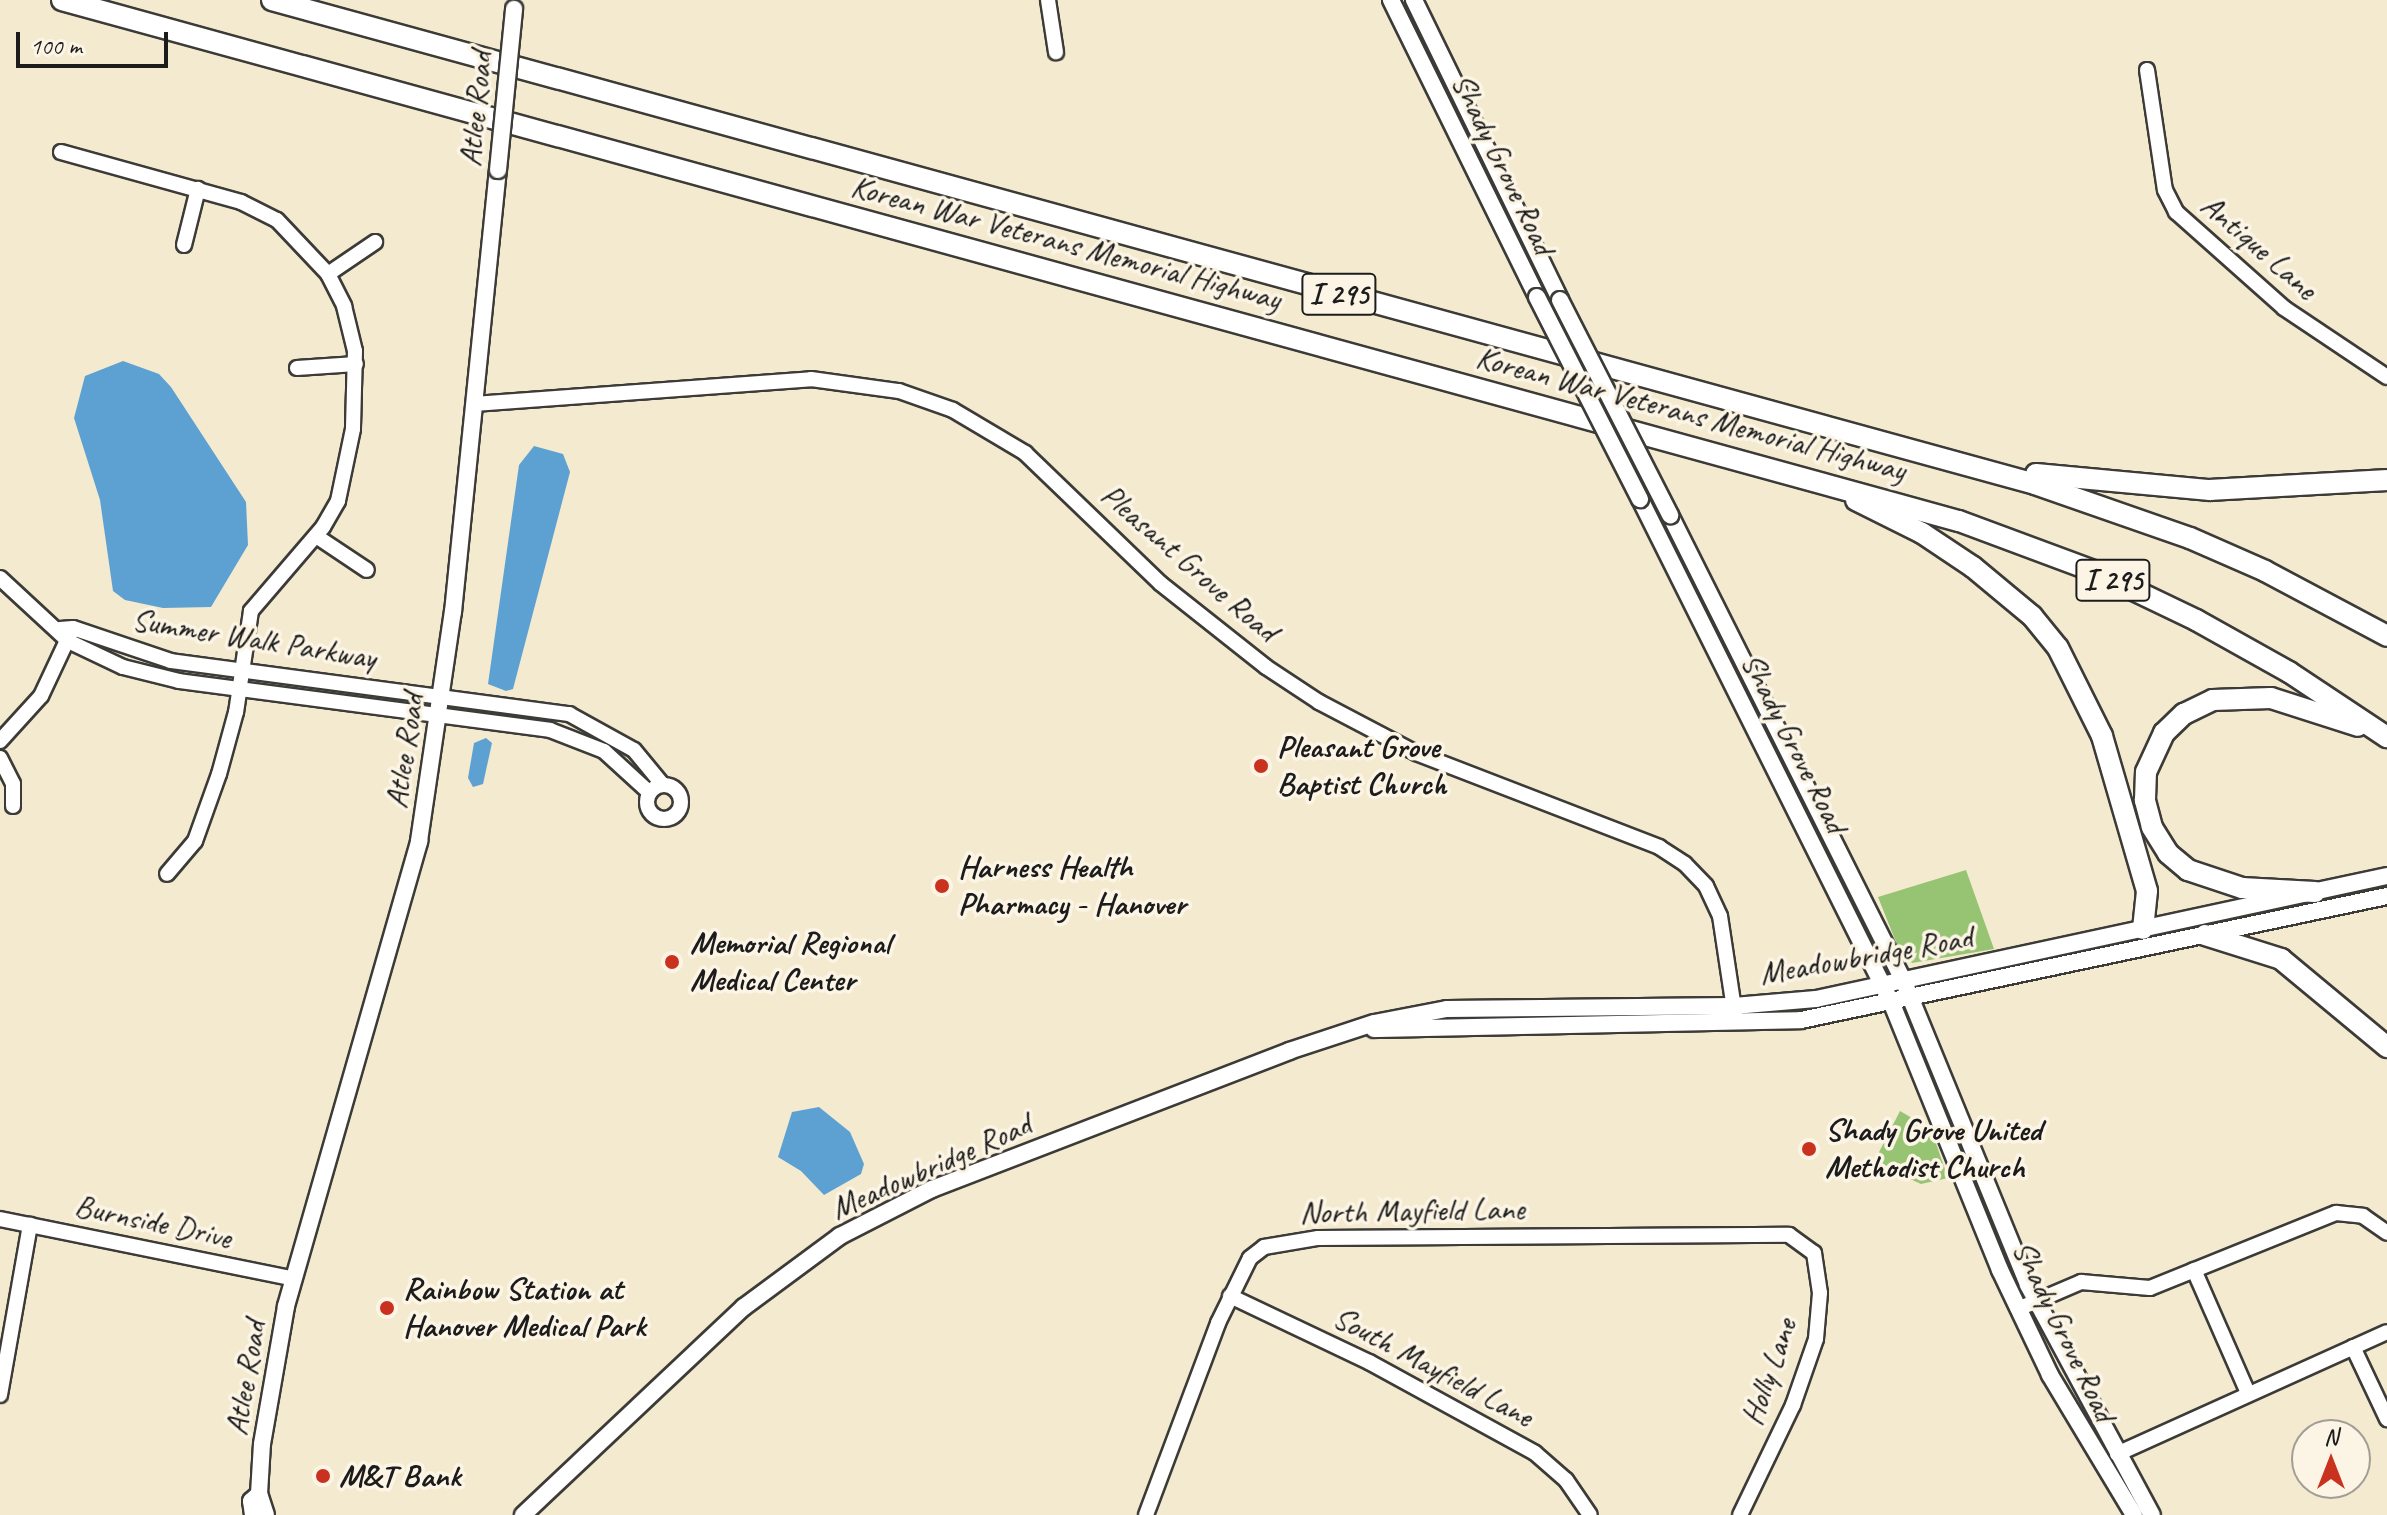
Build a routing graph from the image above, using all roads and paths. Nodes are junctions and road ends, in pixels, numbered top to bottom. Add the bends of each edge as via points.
1 (62, 0) edge
2 (272, 0) edge
3 (1048, 0) edge
4 (1391, 0) edge
5 (1414, 0) edge
6 (514, 4) edge
7 (1056, 52) dead end
8 (2147, 70) dead end
9 (1473, 119) junction
10 (1454, 128) junction
11 (61, 152) dead end
12 (198, 189) junction
13 (375, 242) dead end
14 (184, 245) dead end
15 (328, 274) junction
16 (356, 364) junction
17 (297, 368) dead end
18 (2387, 377) edge
19 (474, 404) junction
20 (1980, 468) junction
21 (1813, 479) junction
22 (2387, 480) edge
23 (316, 536) junction
24 (367, 570) dead end
25 (0, 578) edge
26 (67, 633) junction
27 (2387, 636) edge
28 (241, 670) junction
29 (238, 689) junction
30 (443, 695) junction
31 (440, 715) junction
32 (2387, 737) edge
33 (0, 741) edge
34 (0, 758) edge
35 (13, 806) dead end
36 (167, 874) dead end
37 (2387, 876) edge
38 (2315, 892) junction
39 (2387, 896) edge
40 (2143, 929) junction
41 (2205, 935) junction
42 (1904, 982) junction
43 (1884, 986) junction
44 (1912, 1000) junction
45 (1892, 1004) junction
46 (1734, 1006) junction
47 (1735, 1024) junction
48 (1349, 1030) junction
49 (2387, 1047) edge
50 (0, 1219) edge
51 (30, 1225) junction
52 (2387, 1233) edge
53 (1807, 1243) joint
54 (2194, 1270) junction
55 (294, 1279) junction
56 (1230, 1296) junction
57 (2035, 1301) junction
58 (2018, 1309) junction
59 (2387, 1332) edge
60 (2353, 1347) junction
61 (2247, 1391) junction
62 (0, 1395) edge
63 (2387, 1419) edge
64 (2117, 1454) junction
65 (259, 1494) junction
66 (253, 1515) edge
67 (266, 1515) edge
68 (523, 1515) edge
69 (1146, 1515) edge
70 (1590, 1515) edge
71 (1740, 1515) edge
72 (2134, 1515) edge
73 (2152, 1515) edge

1 - 21 highway, Korean War Veterans Memorial Highway / I 295
2 - 20 highway, Korean War Veterans Memorial Highway / I 295
3 - 7 street
4 - 10 main road, Shady Grove Road
5 - 9 main road, Shady Grove Road
6 - 19 main road, Atlee Road, bridge
8 - 18 street, Antique Lane via 2165,190 2176,212 2284,308 2345,354
9 - 10 main road
9 - 42 main road, Shady Grove Road, bridge
10 - 43 main road, Shady Grove Road, bridge
11 - 12 street
12 - 14 street
12 - 15 street via 277,220
13 - 15 street
15 - 16 street via 344,306
16 - 17 street
16 - 23 street via 345,476 333,512
19 - 30 main road, Atlee Road
19 - 46 street, Pleasant Grove Road via 811,379 899,391 953,410 1025,453 1160,583 1319,702 1416,753 1659,847 1685,864 1706,886 1720,916
20 - 22 highway via 2210,490
20 - 27 highway, Korean War Veterans Memorial Highway / I 295 via 2190,538
21 - 32 highway, Korean War Veterans Memorial Highway / I 295 via 1959,521 2119,582 2241,644
21 - 40 highway via 1952,552 2015,600 2053,641 2080,684 2102,736 2147,891
23 - 24 street
23 - 28 street via 257,599 247,625
25 - 26 street, Summer Walk Parkway
26 - 28 street, Summer Walk Parkway via 154,657
26 - 29 street, Summer Walk Parkway via 151,676
26 - 33 street via 41,696
28 - 29 street
28 - 30 street, Summer Walk Parkway
29 - 31 street, Summer Walk Parkway
29 - 36 street via 201,828
30 - 31 main road, Atlee Road
30 - 31 street, Summer Walk Parkway via 547,710 591,723 647,762 656,789 575,738 528,725
31 - 55 main road, Atlee Road via 419,841
32 - 38 highway via 2287,701 2238,696 2213,700 2184,714 2156,746 2146,772 2147,812 2159,841 2179,863 2225,885
34 - 35 street via 13,784
37 - 38 main road, Meadowbridge Road
38 - 40 main road, Meadowbridge Road
39 - 41 main road, Meadowbridge Road
40 - 42 main road, Meadowbridge Road
41 - 44 main road, Meadowbridge Road
41 - 49 highway via 2281,959
42 - 43 main road, Meadowbridge Road
42 - 44 main road, Shady Grove Road
43 - 45 main road, Shady Grove Road
43 - 46 main road, Meadowbridge Road
44 - 45 main road, Meadowbridge Road
44 - 57 main road, Shady Grove Road
45 - 47 main road, Meadowbridge Road via 1801,1020
45 - 58 main road, Shady Grove Road
46 - 47 street, Pleasant Grove Road
46 - 48 main road, Meadowbridge Road via 1447,1009
47 - 48 main road, Meadowbridge Road
48 - 68 main road, Meadowbridge Road via 932,1189 840,1236 744,1307
50 - 51 street, Burnside Drive
51 - 55 street, Burnside Drive
51 - 62 street
52 - 54 street via 2363,1216 2336,1213
53 - 56 street, North Mayfield Lane via 1789,1235 1765,1234 1280,1241 1250,1258
53 - 71 street, Holly Lane via 1819,1275 1816,1339 1793,1405
54 - 57 street via 2143,1289 2081,1282
54 - 61 street
55 - 65 main road, Atlee Road via 265,1408
56 - 69 street, North Mayfield Lane
56 - 70 street, South Mayfield Lane via 1369,1362 1535,1453 1566,1480
57 - 58 street
57 - 64 main road, Shady Grove Road
58 - 72 main road, Shady Grove Road via 2069,1411
59 - 60 street
60 - 61 street
60 - 63 street
61 - 64 street
64 - 73 main road, Shady Grove Road
65 - 66 main road, Atlee Road via 251,1501
65 - 67 main road, Atlee Road

